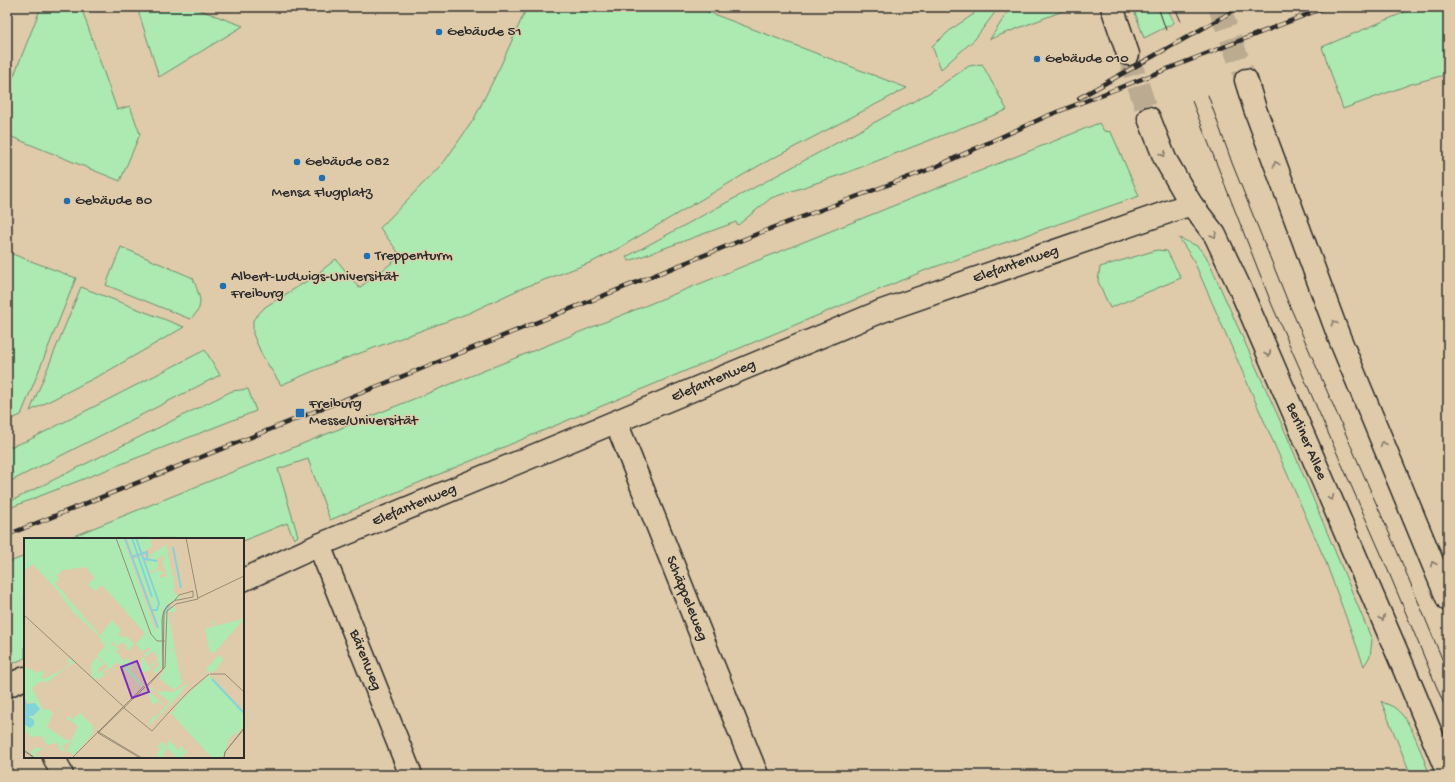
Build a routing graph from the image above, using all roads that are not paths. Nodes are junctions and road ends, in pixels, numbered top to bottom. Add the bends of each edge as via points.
1 (1112, 7) edge
2 (1128, 54) tunnel mouth
3 (1246, 80) tunnel mouth
4 (1149, 118) tunnel mouth
5 (1191, 204) junction
6 (616, 422) junction
7 (319, 545) junction
8 (244, 580) edge
9 (1448, 600) edge
10 (54, 758) edge
11 (1448, 774) edge
12 (62, 775) edge
13 (411, 775) edge
14 (757, 775) edge

1 - 2 street
9 -> 3 street via 1339,337
4 -> 5 street, Berliner Allee via 1166,159
5 - 6 street, Elefantenweg via 882,311
5 -> 11 street, Berliner Allee via 1215,235 1238,286
6 - 7 street, Elefantenweg
6 - 14 street, Schäppeleweg
7 - 8 street, Elefantenweg
7 - 13 street, Bärenweg
10 - 12 street

